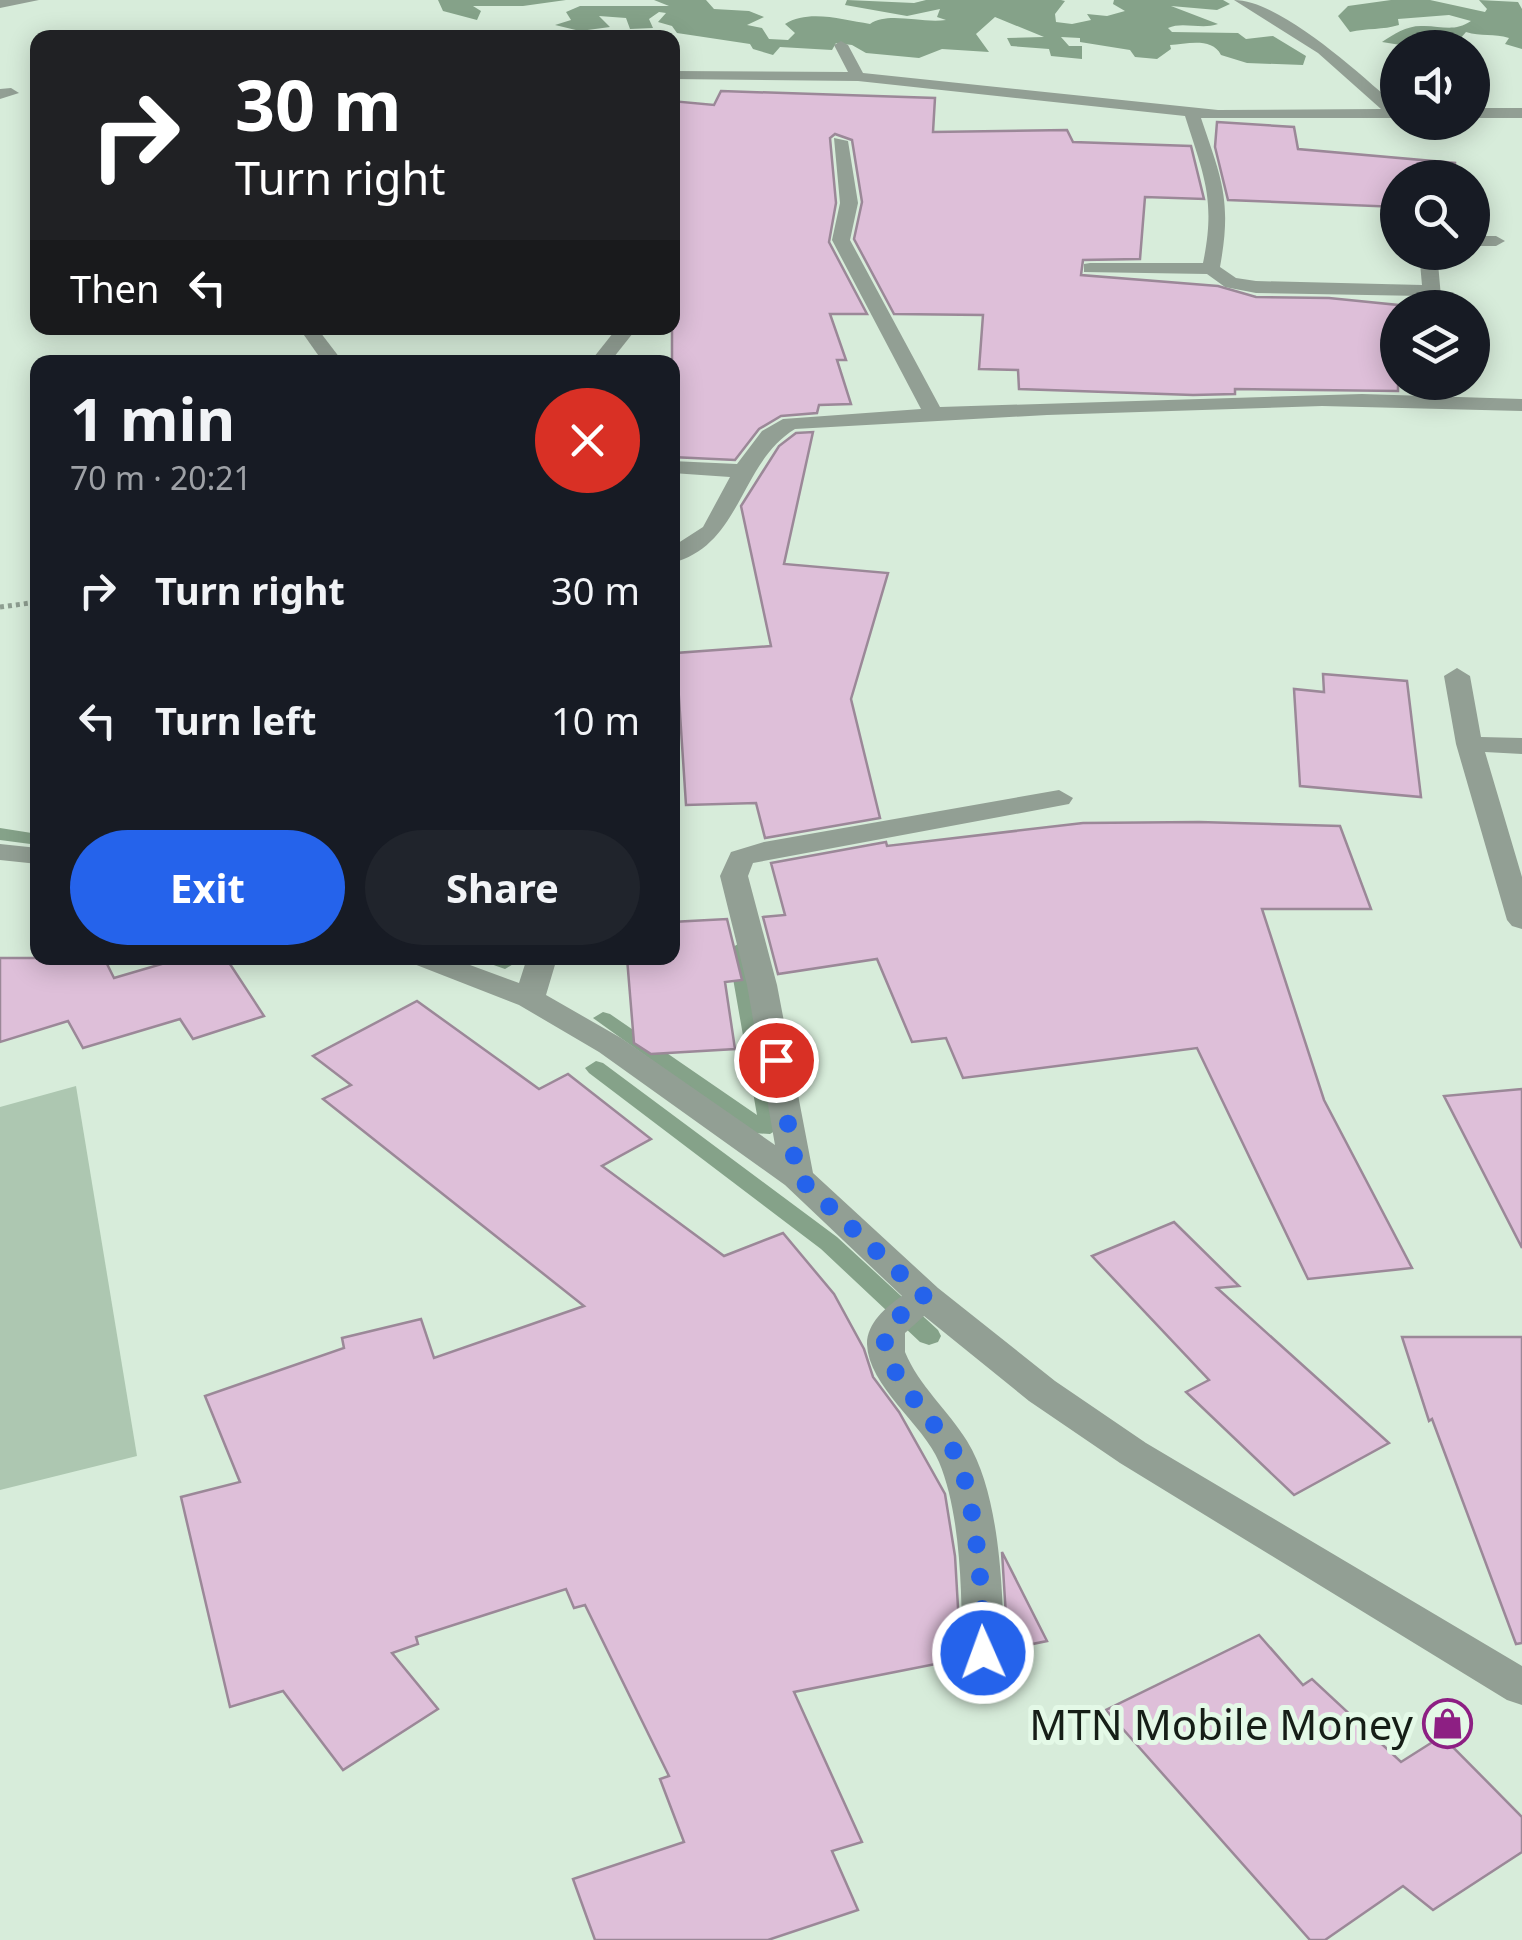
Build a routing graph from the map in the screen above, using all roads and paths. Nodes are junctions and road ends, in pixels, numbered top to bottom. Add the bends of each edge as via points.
1 (32, 0) edge
2 (1241, 0) edge
3 (0, 4) edge
4 (841, 45) dead end
5 (680, 76) edge
6 (858, 78) junction
7 (1380, 100) edge
8 (1192, 113) junction
9 (1490, 113) edge
10 (1522, 113) edge
11 (1380, 114) edge
12 (840, 141) dead end
13 (1490, 242) edge
14 (1496, 242) dead end
15 (1090, 268) dead end
16 (1211, 268) junction
17 (1380, 296) edge
18 (621, 335) edge
19 (606, 355) edge
20 (1380, 393) edge
21 (1490, 398) edge
22 (1522, 405) edge
23 (933, 413) junction
24 (680, 468) edge
25 (742, 471) junction
26 (680, 554) edge
27 (30, 603) edge
28 (0, 606) edge
29 (1457, 676) dead end
30 (1470, 744) junction
31 (1522, 746) edge
32 (1059, 798) dead end
33 (0, 852) edge
34 (30, 855) edge
35 (1522, 920) edge
36 (443, 965) edge
37 (540, 965) edge
38 (530, 998) junction
39 (798, 1177) junction
40 (925, 1297) junction
41 (983, 1653) dead end
42 (1522, 1687) edge

1 - 3 street
2 - 7 street via 1323,50
4 - 6 street
5 - 6 street
6 - 8 street
8 - 11 street
8 - 16 street via 1216,185 1220,222
9 - 10 street
12 - 23 street via 849,203 842,240
13 - 14 street
15 - 16 street
16 - 17 street via 1231,284
18 - 19 street
20 - 23 street
21 - 22 street
23 - 25 street via 790,423 771,431
24 - 25 street
25 - 26 street via 712,535
27 - 28 path
29 - 30 street
30 - 31 street
30 - 35 street
32 - 39 street via 741,858 734,876
33 - 34 street
36 - 38 street
37 - 38 street
38 - 39 street via 610,1045
39 - 40 street
40 - 41 street via 889,1326 884,1344 956,1454 964,1478
40 - 42 street via 1133,1453

